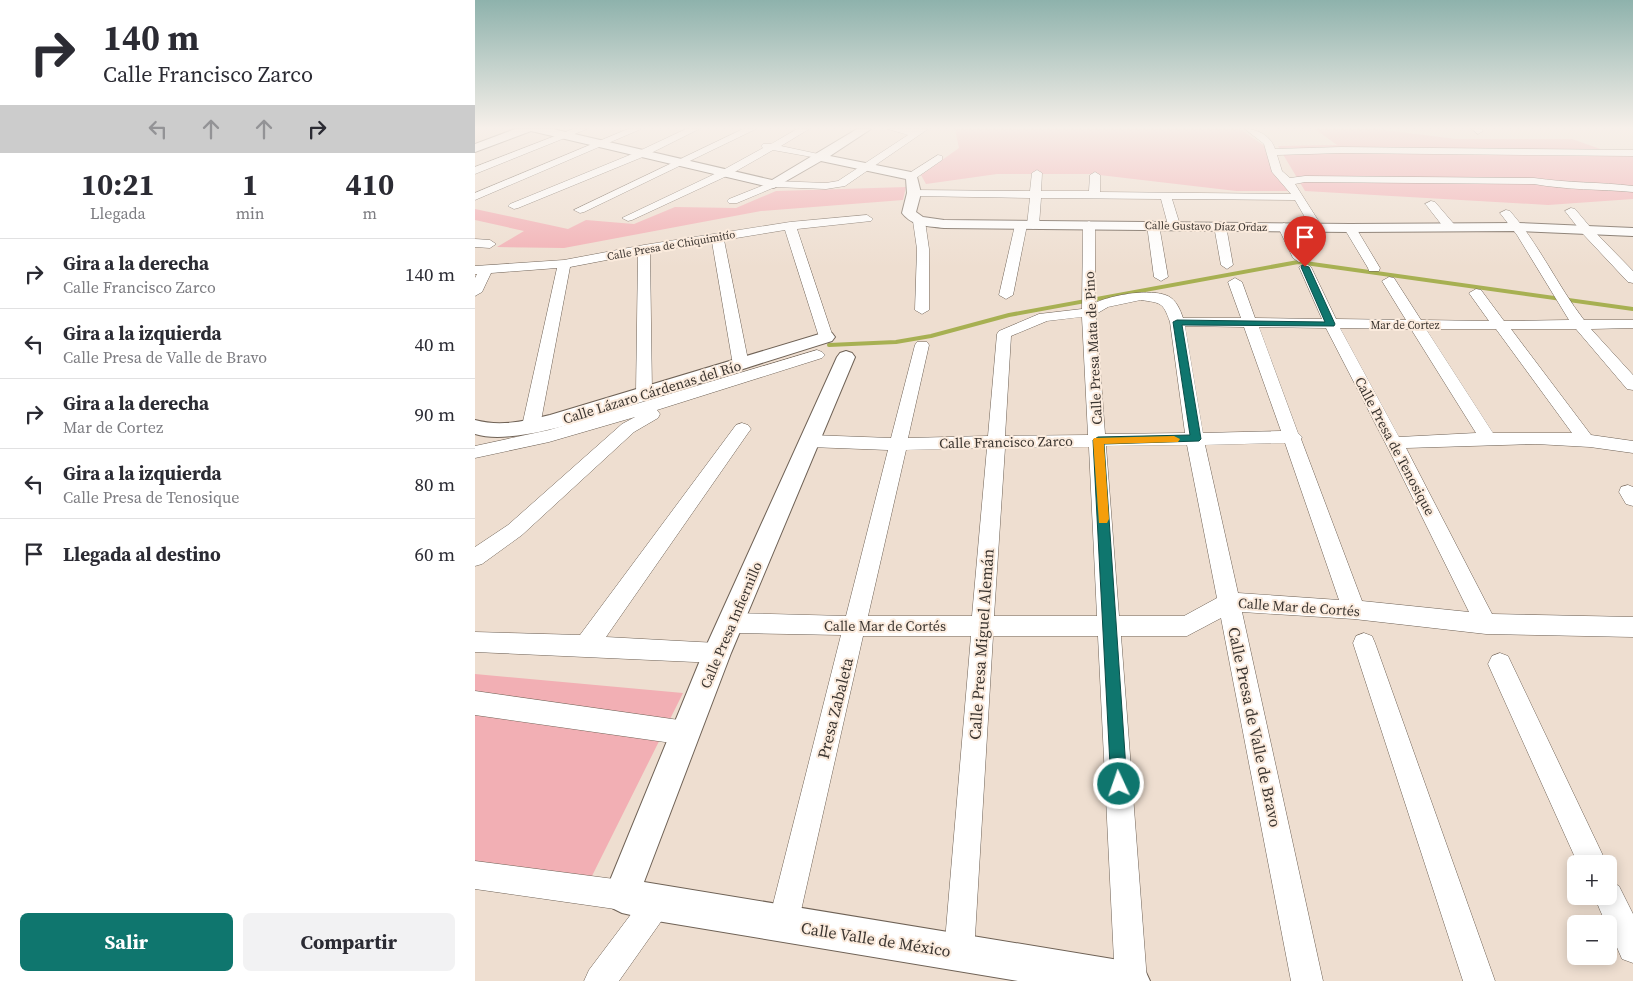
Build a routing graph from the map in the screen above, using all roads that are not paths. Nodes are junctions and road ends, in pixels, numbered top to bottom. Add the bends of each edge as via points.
1 (538, 175) edge
2 (569, 175) edge
3 (656, 175) edge
4 (721, 175) edge
5 (738, 175) edge
6 (789, 175) edge
7 (854, 175) edge
8 (906, 175) edge
9 (1037, 175) edge
10 (1095, 175) dead end
11 (1280, 175) edge
12 (1295, 175) edge
13 (1349, 175) edge
14 (1369, 175) edge
15 (1490, 175) edge
16 (1535, 175) edge
17 (912, 176) joint
18 (1373, 180) junction
19 (1288, 182) junction
20 (774, 184) junction
21 (1633, 189) edge
22 (914, 193) junction
23 (1034, 194) junction
24 (1095, 194) junction
25 (1165, 195) junction
26 (492, 197) edge
27 (1299, 197) junction
28 (733, 201) dead end
29 (1431, 204) dead end
30 (579, 210) dead end
31 (529, 211) dead end
32 (1571, 211) dead end
33 (1507, 213) dead end
34 (628, 218) dead end
35 (867, 218) dead end
36 (919, 221) junction
37 (1027, 225) junction
38 (1089, 225) junction
39 (1153, 225) junction
40 (1174, 225) junction
41 (789, 226) junction
42 (1220, 226) junction
43 (1449, 226) junction
44 (1284, 227) junction
45 (1518, 227) junction
46 (1317, 228) junction
47 (1349, 228) junction
48 (1587, 231) junction
49 (1633, 232) edge
50 (717, 237) junction
51 (475, 243) edge
52 (491, 244) dead end
53 (644, 249) junction
54 (564, 264) junction
55 (1227, 265) dead end
56 (1374, 268) dead end
57 (480, 270) edge
58 (1161, 277) dead end
59 (1633, 279) edge
60 (1389, 281) dead end
61 (1235, 282) dead end
62 (475, 292) edge
63 (1476, 293) dead end
64 (1006, 295) dead end
65 (1560, 297) joint
66 (1164, 299) joint
67 (1089, 304) junction
68 (922, 310) dead end
69 (1177, 322) junction
70 (1251, 324) junction
71 (1331, 324) junction
72 (1633, 324) edge
73 (1417, 325) junction
74 (1498, 325) junction
75 (1580, 326) junction
76 (1004, 334) joint
77 (826, 337) joint
78 (922, 346) dead end
79 (817, 355) dead end
80 (846, 357) dead end
81 (741, 365) junction
82 (1633, 384) edge
83 (644, 394) junction
84 (679, 398) junction
85 (531, 426) junction
86 (475, 427) edge
87 (742, 429) dead end
88 (1293, 437) junction
89 (1195, 439) junction
90 (1488, 439) junction
91 (1098, 440) junction
92 (1586, 440) junction
93 (810, 441) junction
94 (996, 442) junction
95 (1393, 443) junction
96 (899, 444) junction
97 (1633, 447) edge
98 (475, 452) edge
99 (475, 558) edge
100 (1229, 602) junction
101 (1354, 610) junction
102 (731, 623) junction
103 (1486, 624) junction
104 (855, 626) junction
105 (983, 626) junction
106 (1109, 626) junction
107 (1633, 627) edge
108 (475, 642) edge
109 (1364, 643) dead end
110 (585, 646) junction
111 (717, 653) junction
112 (1500, 664) dead end
113 (475, 703) edge
114 (686, 733) junction
115 (1589, 855) edge
116 (475, 875) edge
117 (622, 895) junction
118 (657, 903) junction
119 (1613, 905) edge
120 (783, 924) junction
121 (1633, 948) edge
122 (959, 953) junction
123 (600, 981) edge
124 (1131, 981) edge
125 (1307, 981) edge
126 (1479, 981) edge

1 - 26 street
2 - 26 street
3 - 30 street
4 - 34 street
5 - 20 street
6 - 20 street
7 - 20 street via 841,184 826,186
8 - 17 street
9 - 23 street
10 - 24 street
11 - 19 street
12 - 19 street
13 - 18 street
14 - 18 street
15 - 18 street
16 - 21 street via 1563,186
17 - 22 street
19 - 27 street
20 - 28 street
22 - 23 street
22 - 36 street via 909,214
23 - 24 street
23 - 37 street
24 - 25 street
25 - 27 street
25 - 40 street
26 - 31 street
27 - 46 street
29 - 43 street
32 - 48 street
33 - 45 street
35 - 41 street, Calle Presa de Chiquimitío
36 - 37 street, Calle Gustavo Díaz Ordaz
36 - 68 street via 923,248
37 - 38 street, Calle Gustavo Díaz Ordaz
37 - 64 street
38 - 39 street, Calle Gustavo Díaz Ordaz
38 - 67 street, Calle Presa Mata de Pino
39 - 40 street, Calle Gustavo Díaz Ordaz
39 - 58 street
40 - 42 street, Calle Gustavo Díaz Ordaz
41 - 50 street, Calle Presa de Chiquimitío
41 - 77 street
42 - 44 street, Calle Gustavo Díaz Ordaz
42 - 55 street
43 - 45 street, Calle Gustavo Díaz Ordaz
43 - 47 street, Calle Gustavo Díaz Ordaz
44 - 46 street, Calle Gustavo Díaz Ordaz
44 - 71 street, Calle Presa de Tenosique
45 - 48 street, Calle Gustavo Díaz Ordaz
45 - 65 street
46 - 47 street, Calle Gustavo Díaz Ordaz
47 - 56 street
48 - 49 street, Calle Gustavo Díaz Ordaz
48 - 59 street
50 - 53 street, Calle Presa de Chiquimitío
50 - 81 street
51 - 52 street
53 - 54 street, Calle Presa de Chiquimitío
53 - 83 street
54 - 57 street, Calle Presa de Chiquimitío
54 - 85 street
57 - 62 street
60 - 73 street
61 - 70 street
63 - 74 street
65 - 75 street
66 - 67 street via 1141,296
66 - 69 street, Calle Presa de Valle de Bravo
67 - 76 street via 1044,317
67 - 91 street, Calle Presa Mata de Pino
69 - 70 street, Mar de Cortez
69 - 89 street, Calle Presa de Valle de Bravo
70 - 71 street, Mar de Cortez
70 - 88 street
71 - 73 street, Mar de Cortez
71 - 95 street, Calle Presa de Tenosique
72 - 75 street, Mar de Cortez
73 - 74 street, Mar de Cortez
73 - 90 street
74 - 75 street, Mar de Cortez
74 - 92 street
75 - 82 street
76 - 94 street, Calle Presa Miguel Alemán
77 - 81 street, Calle Lázaro Cárdenas del Río
78 - 96 street, Presa Zabaleta
79 - 84 street
80 - 93 street, Calle Presa Infiernillo
81 - 83 street, Calle Lázaro Cárdenas del Río
83 - 85 street, Calle Lázaro Cárdenas del Río
84 - 98 street via 549,436
84 - 99 street via 627,428 521,524
85 - 86 street, Calle Lázaro Cárdenas del Río via 496,431
87 - 110 street
88 - 89 street, Calle Francisco Zarco
88 - 101 street
89 - 91 street, Calle Francisco Zarco
89 - 100 street, Calle Presa de Valle de Bravo
90 - 92 street
90 - 95 street
91 - 94 street, Calle Francisco Zarco
91 - 106 street, Calle Presa Mata de Pino
92 - 97 street
93 - 96 street, Calle Francisco Zarco
93 - 102 street, Calle Presa Infiernillo
94 - 96 street, Calle Francisco Zarco
94 - 105 street, Calle Presa Miguel Alemán
95 - 103 street, Calle Presa de Tenosique
96 - 104 street, Presa Zabaleta
100 - 101 street, Calle Mar de Cortés
100 - 106 street, Calle Mar de Cortés via 1187,626
100 - 125 street, Calle Presa de Valle de Bravo
101 - 103 street, Calle Mar de Cortés
102 - 104 street, Calle Mar de Cortés
102 - 111 street, Calle Presa Infiernillo
103 - 107 street, Calle Mar de Cortés
104 - 105 street, Calle Mar de Cortés
104 - 120 street, Presa Zabaleta
105 - 106 street, Calle Mar de Cortés
105 - 122 street, Calle Presa Miguel Alemán
106 - 124 street, Calle Presa Mata de Pino
108 - 110 street
109 - 126 street
110 - 111 street
111 - 114 street, Calle Presa Infiernillo
112 - 115 street
113 - 114 street
114 - 117 street, Calle Presa Infiernillo
116 - 117 street
117 - 118 street, Calle Valle de México
118 - 120 street, Calle Valle de México
118 - 123 street
119 - 121 street
120 - 122 street, Calle Valle de México
122 - 124 street, Calle Valle de México

